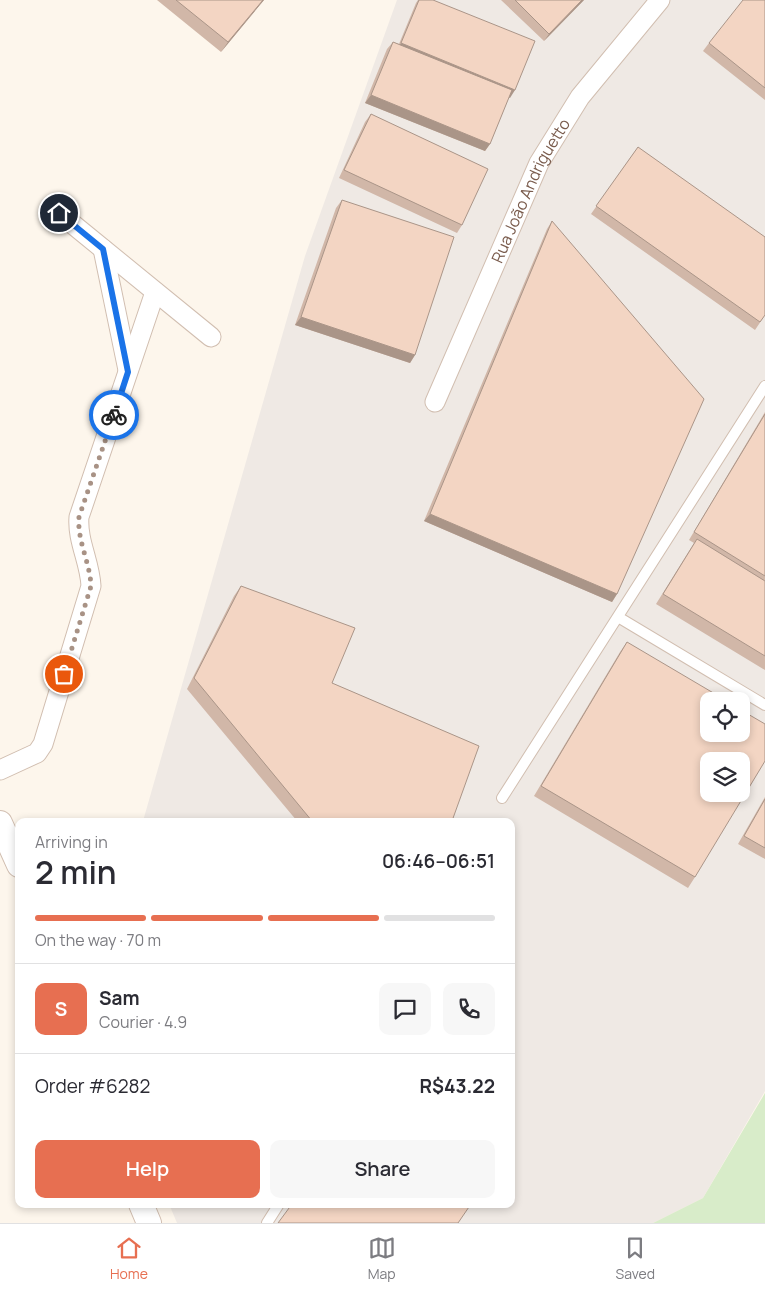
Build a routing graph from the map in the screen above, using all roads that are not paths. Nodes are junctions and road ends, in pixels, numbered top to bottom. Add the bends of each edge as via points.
1 (660, 0) edge
2 (59, 213) dead end
3 (103, 249) junction
4 (155, 292) junction
5 (211, 337) dead end
6 (128, 372) junction
7 (765, 386) edge
8 (435, 402) dead end
9 (618, 617) junction
10 (765, 705) edge
11 (0, 770) edge
12 (502, 798) dead end
13 (0, 823) edge
14 (15, 856) edge
15 (143, 1208) edge
16 (276, 1208) edge
17 (149, 1223) edge
18 (267, 1223) edge

1 - 8 street, Rua João Andriguetto via 598,73 558,129
2 - 3 street
3 - 4 street
3 - 6 street
4 - 5 street
4 - 6 street
6 - 11 street via 79,517 78,530 91,573 91,586 42,744 37,752
7 - 9 lane
9 - 10 lane
9 - 12 lane
13 - 14 street
15 - 17 street
16 - 18 lane

